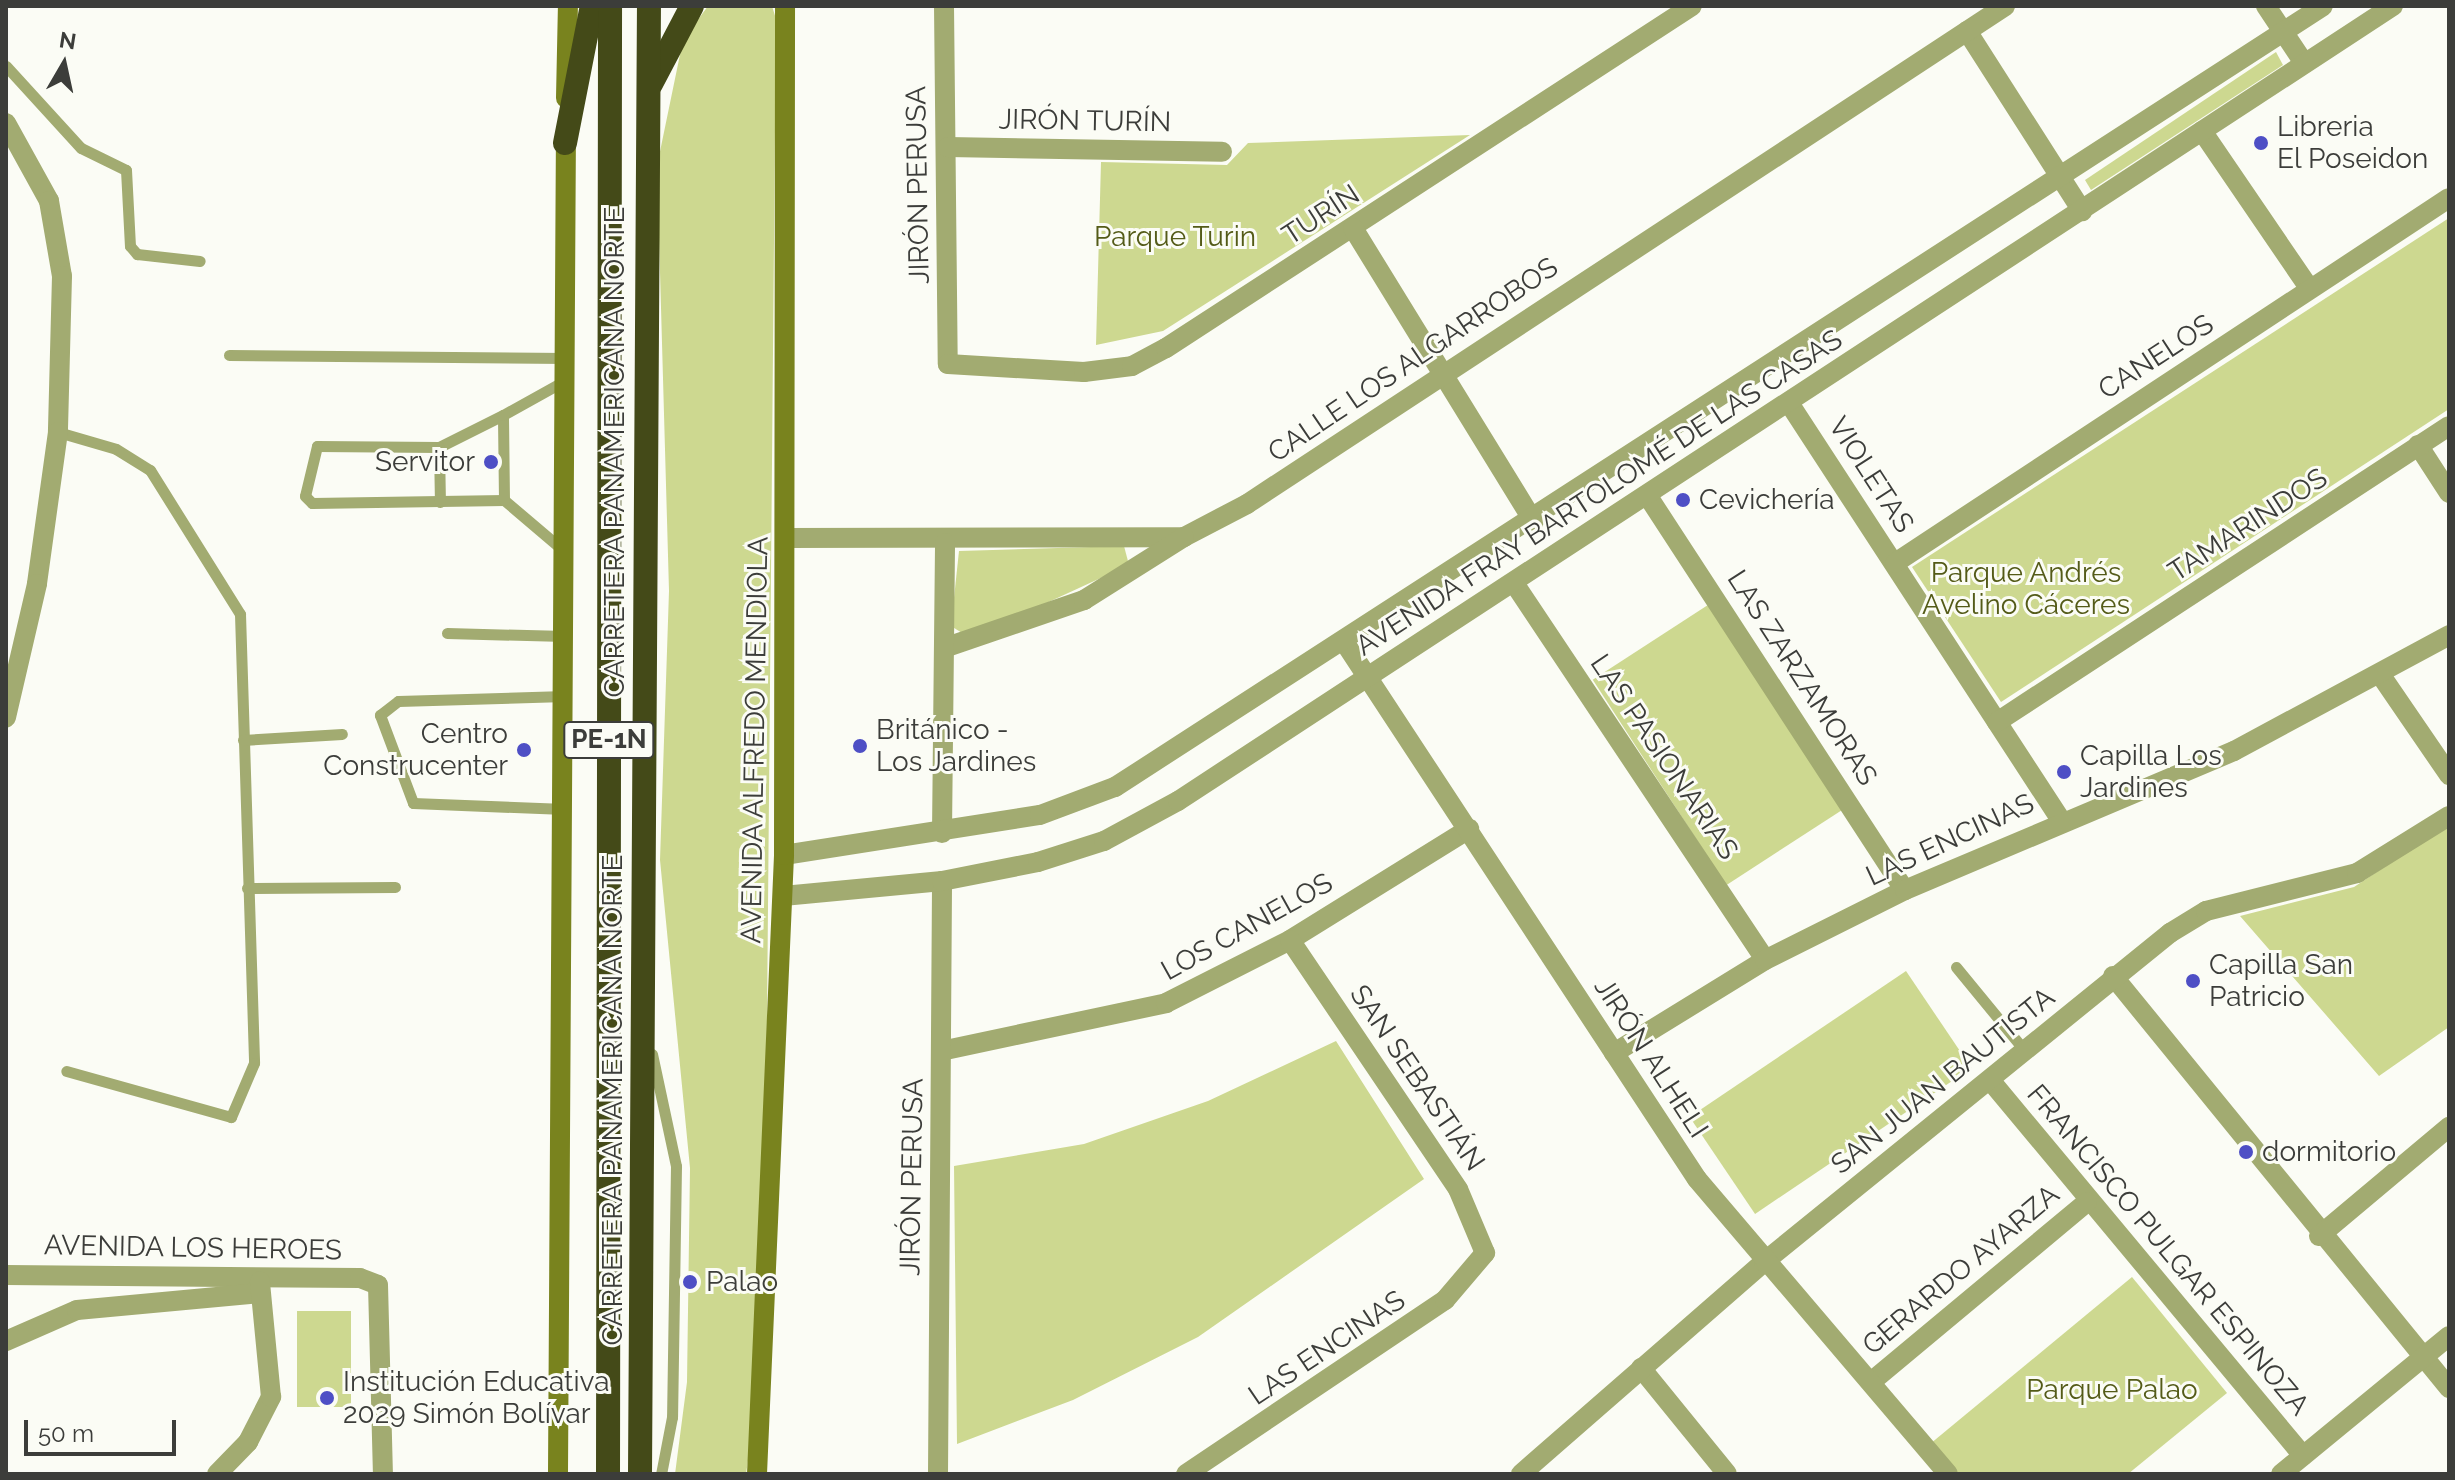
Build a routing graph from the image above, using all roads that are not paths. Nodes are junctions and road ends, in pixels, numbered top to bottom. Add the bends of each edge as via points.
1 (568, 6) edge
2 (592, 6) edge
3 (610, 6) edge
4 (649, 6) edge
5 (692, 6) edge
6 (785, 6) edge
7 (944, 6) edge
8 (1692, 6) edge
9 (2005, 6) edge
10 (2266, 6) edge
11 (2393, 6) edge
12 (2318, 7) edge
13 (1967, 31) junction
14 (2283, 32) junction
15 (2340, 40) junction
16 (2304, 63) junction
17 (6, 66) edge
18 (645, 97) junction
19 (6, 123) edge
20 (2202, 131) junction
21 (565, 143) junction
22 (948, 147) junction
23 (1222, 152) dead end
24 (2064, 179) junction
25 (2449, 198) edge
26 (2082, 211) junction
27 (1353, 228) junction
28 (200, 261) dead end
29 (2309, 288) junction
30 (229, 355) dead end
31 (566, 358) junction
32 (948, 364) joint
33 (1440, 374) junction
34 (566, 380) junction
35 (1789, 403) junction
36 (503, 415) junction
37 (2449, 426) edge
38 (58, 432) junction
39 (2418, 445) junction
40 (439, 447) junction
41 (2449, 493) edge
42 (1649, 498) junction
43 (504, 500) junction
44 (440, 502) junction
45 (1534, 522) junction
46 (1184, 537) junction
47 (785, 538) junction
48 (945, 543) junction
49 (567, 553) junction
50 (1895, 563) junction
51 (1516, 586) junction
52 (447, 633) dead end
53 (2449, 635) edge
54 (566, 636) junction
55 (1345, 643) junction
56 (944, 648) junction
57 (1369, 675) junction
58 (2382, 677) junction
59 (565, 696) junction
60 (6, 717) edge
61 (1997, 722) junction
62 (342, 734) dead end
63 (243, 740) junction
64 (2449, 775) edge
65 (566, 809) junction
66 (2449, 816) edge
67 (2061, 821) junction
68 (1469, 829) junction
69 (942, 833) junction
70 (784, 855) junction
71 (942, 881) junction
72 (395, 887) dead end
73 (247, 888) junction
74 (1905, 890) junction
75 (783, 896) junction
76 (1290, 940) junction
77 (1765, 960) junction
78 (1956, 967) dead end
79 (2113, 976) junction
80 (644, 1017) junction
81 (941, 1051) junction
82 (2025, 1051) junction
83 (1614, 1053) junction
84 (66, 1071) dead end
85 (1990, 1080) junction
86 (2449, 1127) edge
87 (2087, 1202) junction
88 (2319, 1236) junction
89 (1485, 1253) joint
90 (1764, 1262) junction
91 (6, 1275) edge
92 (260, 1284) junction
93 (2449, 1336) edge
94 (6, 1341) edge
95 (2422, 1359) junction
96 (1641, 1368) junction
97 (1871, 1382) junction
98 (2449, 1388) edge
99 (2303, 1456) junction
100 (217, 1474) edge
101 (383, 1474) edge
102 (558, 1474) edge
103 (608, 1474) edge
104 (640, 1474) edge
105 (661, 1474) edge
106 (757, 1474) edge
107 (938, 1474) edge
108 (1186, 1474) edge
109 (1521, 1474) edge
110 (1727, 1474) edge
111 (1948, 1474) edge
112 (2281, 1474) edge

1 - 21 main road
2 - 21 highway
3 - 103 highway, CARRETERA PANAMERICANA NORTE / PE-1N
4 - 18 highway, CARRETERA PANAMERICANA NORTE / PE-1N
5 - 18 highway
6 - 47 main road, AVENIDA ALFREDO MENDIOLA
7 - 22 street, JIRÓN PERUSA
8 - 27 street, TURÍN
9 - 13 street, CALLE LOS ALGARROBOS
10 - 14 street
11 - 15 street, AVENIDA FRAY BARTOLOMÉ DE LAS CASAS
12 - 14 street, AVENIDA FRAY BARTOLOMÉ DE LAS CASAS
12 - 15 street
13 - 24 street
13 - 33 street, CALLE LOS ALGARROBOS
14 - 16 street
14 - 24 street, AVENIDA FRAY BARTOLOMÉ DE LAS CASAS
15 - 16 street, AVENIDA FRAY BARTOLOMÉ DE LAS CASAS
16 - 20 street, AVENIDA FRAY BARTOLOMÉ DE LAS CASAS
17 - 28 lane via 81,148 126,170 130,246 137,254
18 - 80 highway, CARRETERA PANAMERICANA NORTE / PE-1N
19 - 38 street via 33,162 57,235
20 - 26 street, AVENIDA FRAY BARTOLOMÉ DE LAS CASAS
20 - 29 street
21 - 31 main road
22 - 23 street, JIRÓN TURÍN
22 - 32 street, JIRÓN PERUSA
24 - 26 street
24 - 45 street, AVENIDA FRAY BARTOLOMÉ DE LAS CASAS
25 - 29 street, CANELOS
26 - 35 street, AVENIDA FRAY BARTOLOMÉ DE LAS CASAS
27 - 32 street, TURÍN via 1132,366 1084,372
27 - 33 street
29 - 50 street, CANELOS
30 - 31 lane
31 - 34 main road
33 - 45 street
33 - 46 street, CALLE LOS ALGARROBOS via 1247,504
34 - 36 lane
34 - 49 main road
35 - 42 street, AVENIDA FRAY BARTOLOMÉ DE LAS CASAS
35 - 50 street, VIOLETAS
36 - 40 lane
36 - 43 lane
37 - 39 street, TAMARINDOS
38 - 60 street via 37,584
38 - 63 lane via 116,449 150,470 232,591 240,614
39 - 41 street
39 - 61 street, TAMARINDOS
40 - 44 lane
40 - 44 lane via 317,446 305,496 312,503
42 - 51 street, AVENIDA FRAY BARTOLOMÉ DE LAS CASAS
42 - 74 street, LAS ZARZAMORAS
43 - 44 lane
43 - 49 lane
45 - 55 street, AVENIDA FRAY BARTOLOMÉ DE LAS CASAS
46 - 48 street, CALLE LOS ALGARROBOS
46 - 56 street via 1084,600
47 - 48 street, CALLE LOS ALGARROBOS
47 - 70 main road, AVENIDA ALFREDO MENDIOLA
48 - 56 street
49 - 54 main road
50 - 61 street, VIOLETAS
51 - 57 street, AVENIDA FRAY BARTOLOMÉ DE LAS CASAS
51 - 77 street, LAS PASIONARIAS
52 - 54 lane
53 - 58 street, LAS ENCINAS
54 - 59 main road
55 - 57 street, JIRÓN ALHELI
55 - 69 street, AVENIDA FRAY BARTOLOMÉ DE LAS CASAS via 1115,787 1040,815
56 - 69 street
57 - 68 street, JIRÓN ALHELI
57 - 71 street, AVENIDA FRAY BARTOLOMÉ DE LAS CASAS via 1247,760 1104,841
58 - 64 street
58 - 67 street, LAS ENCINAS via 2234,751
59 - 65 main road
59 - 65 lane via 398,701 380,715 413,803
61 - 67 street, VIOLETAS
62 - 63 lane
63 - 73 lane
65 - 102 main road
66 - 79 street, SAN JUAN BAUTISTA via 2357,873 2206,911
67 - 74 street, LAS ENCINAS
68 - 76 street, LOS CANELOS
68 - 83 street, JIRÓN ALHELI
69 - 70 street, AVENIDA FRAY BARTOLOMÉ DE LAS CASAS
70 - 75 main road, AVENIDA ALFREDO MENDIOLA
71 - 75 street, AVENIDA FRAY BARTOLOMÉ DE LAS CASAS
71 - 81 street, JIRÓN PERUSA
72 - 73 lane
73 - 84 lane via 254,1063 231,1117
74 - 77 street, LAS ENCINAS
75 - 106 main road, AVENIDA ALFREDO MENDIOLA
76 - 81 street, LOS CANELOS via 1166,1003
76 - 89 street, SAN SEBASTIÁN via 1458,1189 1477,1220
77 - 83 street, LAS ENCINAS
78 - 82 lane
79 - 82 street, SAN JUAN BAUTISTA
79 - 88 street
80 - 104 highway, CARRETERA PANAMERICANA NORTE / PE-1N
80 - 105 lane via 676,1166 672,1417
81 - 107 street, JIRÓN PERUSA
82 - 85 street, SAN JUAN BAUTISTA
83 - 90 street, JIRÓN ALHELI via 1697,1179
85 - 87 street, FRANCISCO PULGAR ESPINOZA
85 - 90 street, SAN JUAN BAUTISTA
86 - 88 street
87 - 97 street, GERARDO AYARZA
87 - 99 street, FRANCISCO PULGAR ESPINOZA
88 - 95 street
89 - 108 street, LAS ENCINAS via 1445,1300
90 - 96 street, SAN JUAN BAUTISTA
90 - 97 street, JIRÓN ALHELI
91 - 92 street, AVENIDA LOS HEROES
92 - 94 street via 77,1310
92 - 100 street via 271,1397 248,1442
92 - 101 street, AVENIDA LOS HEROES via 378,1285
93 - 95 street
95 - 98 street
95 - 99 street
96 - 109 street, SAN JUAN BAUTISTA
96 - 110 street
97 - 111 street, JIRÓN ALHELI
99 - 112 street

